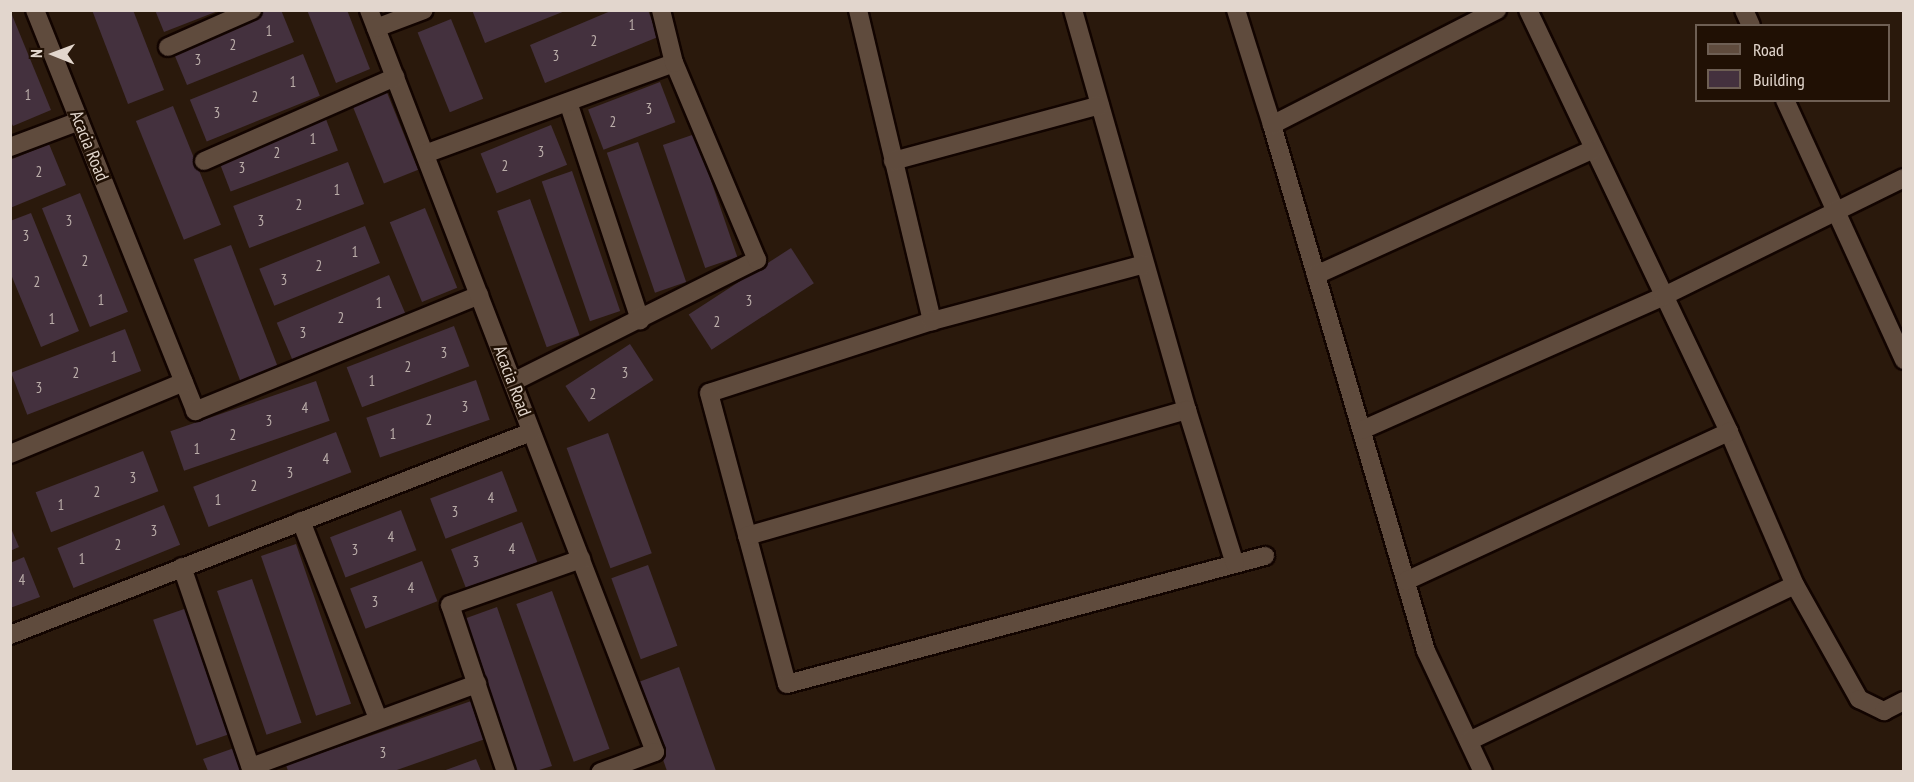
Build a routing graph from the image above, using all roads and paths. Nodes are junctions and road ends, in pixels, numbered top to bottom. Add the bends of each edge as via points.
1 (35, 10) edge
2 (252, 10) edge
3 (369, 10) edge
4 (424, 10) edge
5 (661, 10) edge
6 (858, 10) edge
7 (1073, 10) edge
8 (1236, 10) edge
9 (1497, 10) edge
10 (1528, 10) edge
11 (1744, 10) edge
12 (1750, 24) edge
13 (376, 28) junction
14 (168, 46) dead end
15 (674, 63) junction
16 (395, 77) junction
17 (568, 102) junction
18 (1786, 102) edge
19 (1100, 105) junction
20 (79, 121) junction
21 (1272, 125) junction
22 (10, 147) edge
23 (1594, 150) junction
24 (425, 154) junction
25 (204, 161) dead end
26 (893, 161) junction
27 (1904, 178) edge
28 (1835, 211) junction
29 (1145, 264) junction
30 (1316, 275) junction
31 (479, 295) junction
32 (1664, 296) junction
33 (640, 320) junction
34 (932, 321) junction
35 (1904, 360) edge
36 (184, 382) junction
37 (513, 382) junction
38 (1187, 411) junction
39 (1362, 430) junction
40 (531, 432) junction
41 (1729, 432) junction
42 (10, 454) edge
43 (301, 521) junction
44 (747, 536) junction
45 (1265, 556) dead end
46 (581, 559) junction
47 (1235, 564) junction
48 (182, 567) junction
49 (1406, 581) junction
50 (1795, 585) junction
51 (10, 635) edge
52 (477, 684) junction
53 (1904, 701) edge
54 (378, 719) junction
55 (1468, 741) junction
56 (251, 769) edge
57 (506, 771) edge
58 (601, 771) edge
59 (1484, 771) edge

1 - 20 street, Acacia Road
2 - 14 street
3 - 13 street, Acacia Road
4 - 13 street
5 - 15 street
6 - 26 street
7 - 19 street
8 - 21 street
9 - 21 street
10 - 23 street
11 - 12 street
13 - 16 street, Acacia Road
15 - 17 street
15 - 33 street via 757,260
16 - 24 street, Acacia Road
16 - 25 street
17 - 24 street
17 - 33 street
18 - 28 street
19 - 26 street
19 - 29 street
20 - 22 street
20 - 36 street, Acacia Road
21 - 30 street
23 - 30 street
23 - 32 street
24 - 31 street, Acacia Road
26 - 34 street
27 - 28 street
28 - 32 street
28 - 35 street
29 - 34 street
29 - 38 street
30 - 39 street
31 - 36 street, Acacia Road via 195,411
31 - 37 street, Acacia Road
32 - 39 street
32 - 41 street
33 - 37 street
34 - 44 street via 709,393
36 - 42 street
37 - 40 street, Acacia Road
38 - 44 street
38 - 47 street
39 - 49 street
40 - 43 street
40 - 46 street, Acacia Road
41 - 49 street
41 - 50 street
43 - 48 street
43 - 54 street
44 - 47 street via 787,684
45 - 47 street
46 - 52 street via 450,605
46 - 58 street, Acacia Road via 655,752
48 - 51 street
48 - 56 street
49 - 55 street via 1426,651
50 - 53 street via 1859,699 1884,711
50 - 55 street
52 - 54 street
52 - 57 street
54 - 56 street
55 - 59 street

